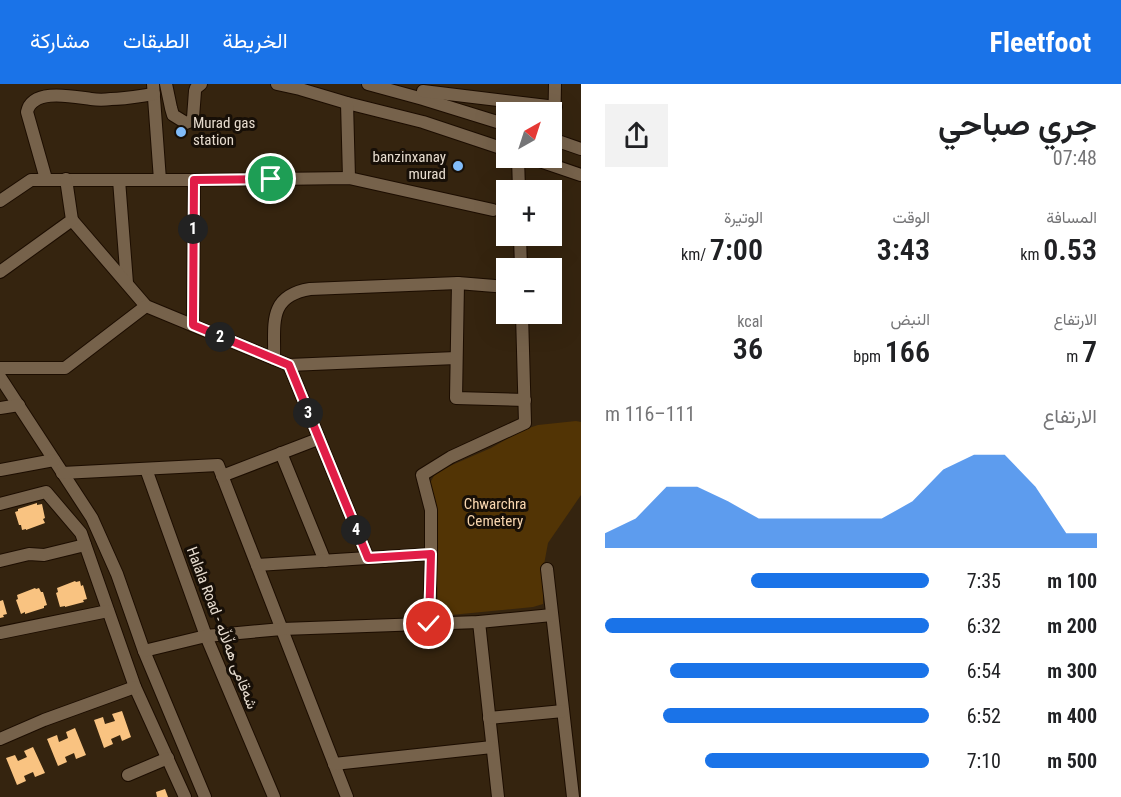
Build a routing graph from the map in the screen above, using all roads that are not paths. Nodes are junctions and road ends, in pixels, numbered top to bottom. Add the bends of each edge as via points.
1 (166, 84) edge
2 (201, 84) edge
3 (277, 84) edge
4 (368, 84) edge
5 (555, 84) edge
6 (301, 86) edge
7 (153, 89) edge
8 (423, 91) edge
9 (514, 102) edge
10 (556, 102) edge
11 (347, 103) junction
12 (496, 121) edge
13 (562, 142) edge
14 (496, 146) edge
15 (581, 149) edge
16 (560, 168) edge
17 (581, 175) edge
18 (349, 178) junction
19 (46, 179) junction
20 (66, 179) junction
21 (119, 180) junction
22 (160, 180) junction
23 (194, 180) junction
24 (0, 201) edge
25 (493, 210) dead end
26 (72, 220) junction
27 (0, 272) edge
28 (127, 283) junction
29 (458, 283) junction
30 (496, 286) edge
31 (146, 306) junction
32 (522, 324) edge
33 (193, 325) junction
34 (456, 358) junction
35 (274, 359) junction
36 (289, 365) junction
37 (0, 368) edge
38 (0, 377) edge
39 (525, 400) junction
40 (19, 405) junction
41 (0, 408) edge
42 (318, 439) junction
43 (281, 453) junction
44 (54, 460) junction
45 (146, 469) junction
46 (0, 470) edge
47 (62, 473) junction
48 (222, 476) junction
49 (0, 504) edge
50 (85, 545) junction
51 (431, 554) junction
52 (368, 558) junction
53 (0, 561) edge
54 (325, 561) junction
55 (257, 565) junction
56 (548, 569) dead end
57 (108, 610) junction
58 (552, 615) junction
59 (479, 622) junction
60 (429, 624) junction
61 (282, 629) junction
62 (0, 633) edge
63 (206, 636) junction
64 (144, 651) junction
65 (135, 687) junction
66 (563, 711) junction
67 (489, 718) junction
68 (0, 739) edge
69 (492, 747) junction
70 (168, 759) junction
71 (334, 764) junction
72 (128, 775) dead end
73 (185, 797) edge
74 (205, 797) edge
75 (273, 797) edge
76 (347, 797) edge
77 (498, 797) edge
78 (573, 797) edge

1 - 2 street via 173,115 186,123 193,118 195,91
3 - 6 street
4 - 8 street
5 - 10 street
6 - 11 street
7 - 19 street via 112,99 59,95 33,102 27,112
7 - 22 street
8 - 9 street
8 - 12 street
11 - 14 street
11 - 18 street
13 - 15 street
16 - 17 street
18 - 23 street
18 - 25 street
19 - 20 street
19 - 24 street via 31,180
20 - 21 street
20 - 26 street
21 - 22 street
21 - 28 street
22 - 23 street
23 - 33 street
26 - 27 street
26 - 28 street
28 - 31 street
29 - 30 street
29 - 34 street
29 - 35 street via 297,291 278,307
31 - 33 street
31 - 37 street via 65,368
32 - 39 street
33 - 35 street
34 - 36 street
34 - 39 street via 456,398
35 - 36 street
36 - 42 street
38 - 40 street
39 - 51 street via 525,423 422,475 431,510
40 - 41 street
40 - 44 street
42 - 43 street
42 - 52 street
43 - 48 street
43 - 54 street
44 - 46 street
44 - 47 street
45 - 47 street
45 - 48 street via 218,465
45 - 63 street, Halala Road - شەقامی هەڵاڵە
47 - 64 street via 92,518
48 - 55 street
49 - 50 street via 46,492 81,533
50 - 53 street
50 - 57 street
51 - 52 street
51 - 60 street
52 - 54 street
54 - 55 street
55 - 61 street
56 - 58 street
57 - 62 street
57 - 65 street
58 - 59 street
58 - 66 street
59 - 60 street
59 - 67 street
60 - 61 street
61 - 63 street
61 - 71 street
63 - 64 street
63 - 75 street, Halala Road - شەقامی هەڵاڵە
64 - 74 street
65 - 68 street
65 - 70 street
66 - 67 street
66 - 78 street
67 - 69 street
69 - 71 street
69 - 77 street
70 - 72 street
70 - 73 street
71 - 76 street

